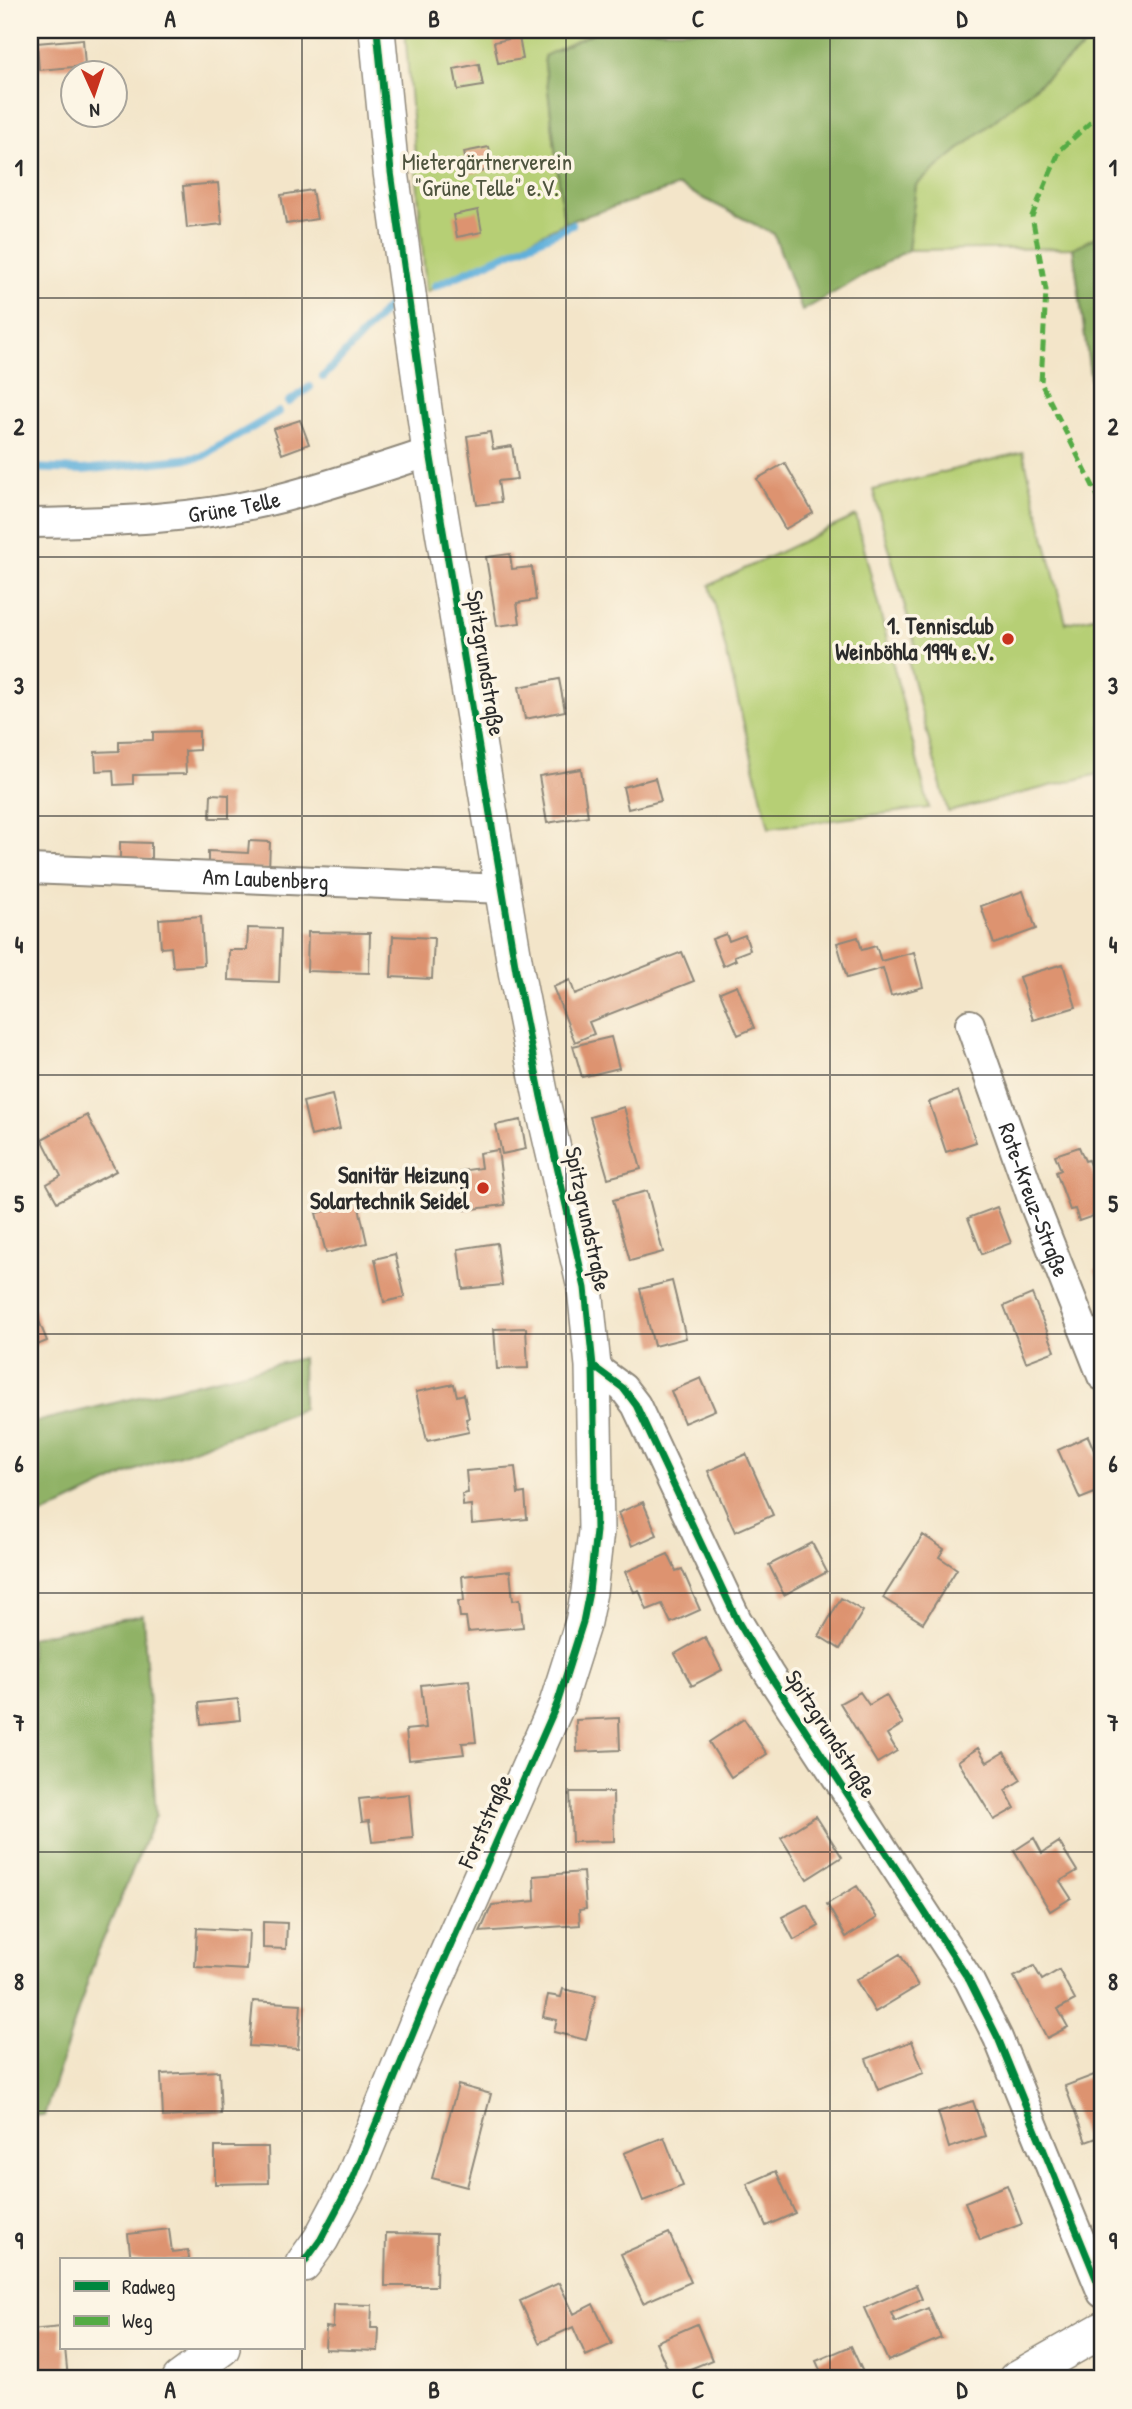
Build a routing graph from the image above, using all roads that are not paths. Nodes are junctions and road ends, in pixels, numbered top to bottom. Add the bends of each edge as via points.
1 (377, 30) edge
2 (430, 452) junction
3 (30, 523) edge
4 (30, 869) edge
5 (503, 889) junction
6 (970, 1024) dead end
7 (593, 1366) junction
8 (1102, 1376) edge
9 (304, 2263) edge
10 (1102, 2293) edge
11 (1102, 2330) edge
12 (219, 2350) edge
13 (180, 2379) edge
14 (1016, 2379) edge

1 - 2 street, Spitzgrundstraße via 391,172
2 - 3 street, Grüne Telle via 279,499 215,511
2 - 5 street, Spitzgrundstraße
4 - 5 street, Am Laubenberg
5 - 7 street, Spitzgrundstraße via 528,1035 585,1288
6 - 8 street, Rote-Kreuz-Straße
7 - 9 street, Forststraße via 596,1531 583,1622 566,1677 354,2177
7 - 10 street, Spitzgrundstraße via 623,1388 636,1405 737,1620 969,1980 998,2038
11 - 14 street
12 - 13 street

